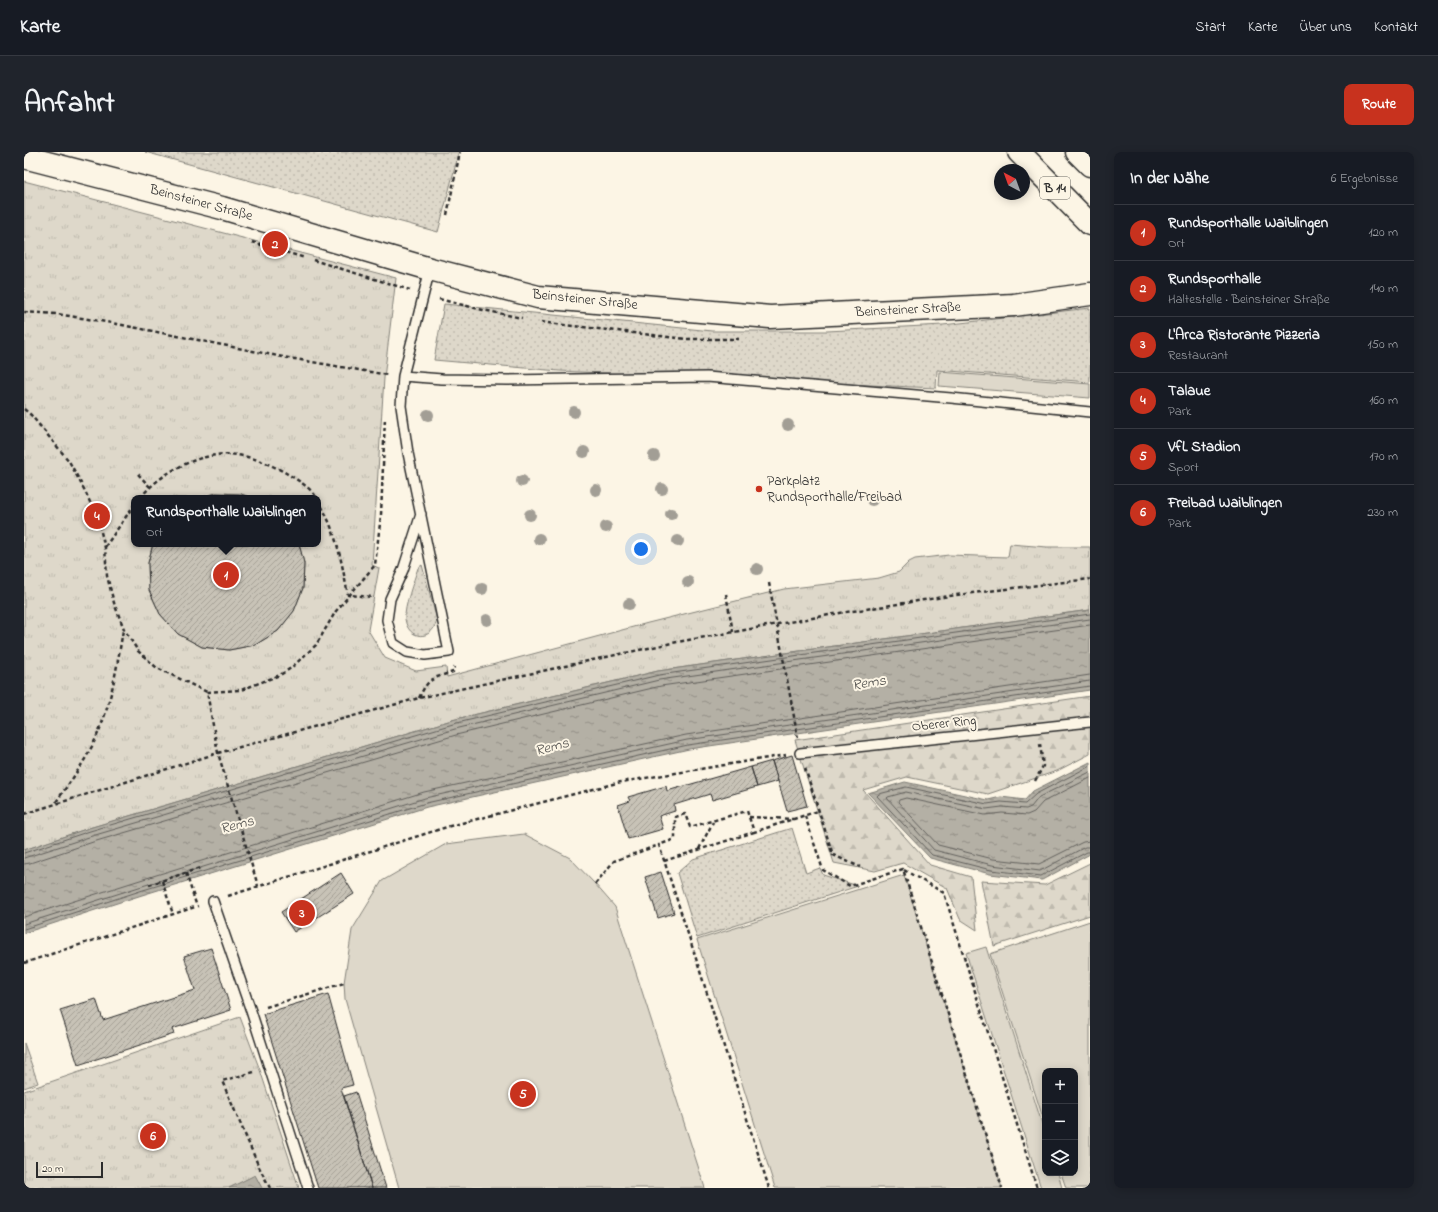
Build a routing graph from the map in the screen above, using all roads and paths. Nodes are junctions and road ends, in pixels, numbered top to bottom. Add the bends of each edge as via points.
1 (460, 152) edge
2 (1019, 152) edge
3 (1077, 152) edge
4 (24, 157) edge
5 (1090, 165) edge
6 (447, 215) dead end
7 (1090, 224) edge
8 (430, 270) junction
9 (1090, 294) edge
10 (24, 312) edge
11 (403, 376) junction
12 (24, 409) edge
13 (1090, 412) edge
14 (385, 413) dead end
15 (138, 474) dead end
16 (150, 487) junction
17 (143, 495) edge
18 (313, 495) edge
19 (321, 506) edge
20 (131, 510) edge
21 (421, 514) junction
22 (105, 548) junction
23 (1090, 579) edge
24 (769, 583) dead end
25 (726, 594) dead end
26 (348, 595) junction
27 (390, 599) junction
28 (777, 624) junction
29 (124, 629) junction
30 (733, 632) junction
31 (456, 666) dead end
32 (207, 692) junction
33 (419, 698) junction
34 (1090, 722) edge
35 (1037, 728) junction
36 (218, 753) junction
37 (800, 753) junction
38 (1035, 781) dead end
39 (56, 803) junction
40 (818, 811) junction
41 (24, 814) edge
42 (805, 816) junction
43 (749, 817) junction
44 (795, 820) junction
45 (714, 821) junction
46 (754, 832) junction
47 (659, 845) junction
48 (699, 850) junction
49 (664, 862) junction
50 (860, 867) dead end
51 (200, 868) dead end
52 (904, 869) junction
53 (186, 873) junction
54 (162, 881) junction
55 (595, 884) dead end
56 (149, 885) dead end
57 (258, 886) junction
58 (213, 901) junction
59 (197, 906) junction
60 (173, 914) junction
61 (24, 963) edge
62 (344, 983) dead end
63 (251, 1011) junction
64 (260, 1070) dead end
65 (270, 1188) edge
66 (308, 1188) edge
67 (769, 1188) edge
68 (1002, 1188) edge
69 (1037, 1188) edge

1 - 6 path
2 - 7 main road, B 14
3 - 5 main road
4 - 8 main road, Beinsteiner Straße via 222,208
8 - 9 main road, Beinsteiner Straße via 538,297 770,317 1014,305
8 - 11 lane
10 - 11 path via 57,314 112,323 284,357
11 - 13 lane via 507,380 707,377
11 - 21 lane via 401,406
12 - 22 path via 69,461 98,520
14 - 26 path via 381,515 375,565
15 - 16 path
16 - 17 path
16 - 18 path via 161,477 194,461 216,455 235,455 278,468 297,480
19 - 26 path via 338,543
20 - 22 path
21 - 27 lane via 403,570
21 - 27 lane via 449,652 425,655 406,652 393,642 387,620
22 - 29 path via 107,576
23 - 28 path via 956,595
24 - 28 path
25 - 30 path
26 - 27 path
26 - 32 path via 316,645 286,671 241,690
28 - 30 path
28 - 37 path
29 - 32 path via 138,651 157,668
29 - 39 path via 114,682 95,740
30 - 33 path
31 - 33 path via 453,672 434,678 424,687
32 - 36 path
33 - 36 path
34 - 35 lane, Oberer Ring
35 - 37 lane, Oberer Ring
35 - 38 path via 1043,766
36 - 39 path
36 - 57 path
37 - 40 path
37 - 57 path via 621,782 450,826
39 - 41 path
40 - 42 path
40 - 50 path via 833,855
42 - 44 path
42 - 52 path via 823,870 850,886
43 - 44 path
43 - 45 path via 747,811
43 - 46 path
44 - 46 path
45 - 47 path via 690,827 684,814 675,817 675,839
45 - 48 path
46 - 48 path
47 - 49 path
47 - 55 path via 614,861
48 - 49 path
49 - 67 path
51 - 53 path
52 - 68 path
52 - 69 path via 944,893
53 - 54 path
53 - 59 path
54 - 56 path
54 - 60 path
57 - 58 path
58 - 59 path
58 - 63 lane
59 - 60 path
60 - 61 path
62 - 63 path
63 - 66 lane
64 - 65 path via 222,1081

